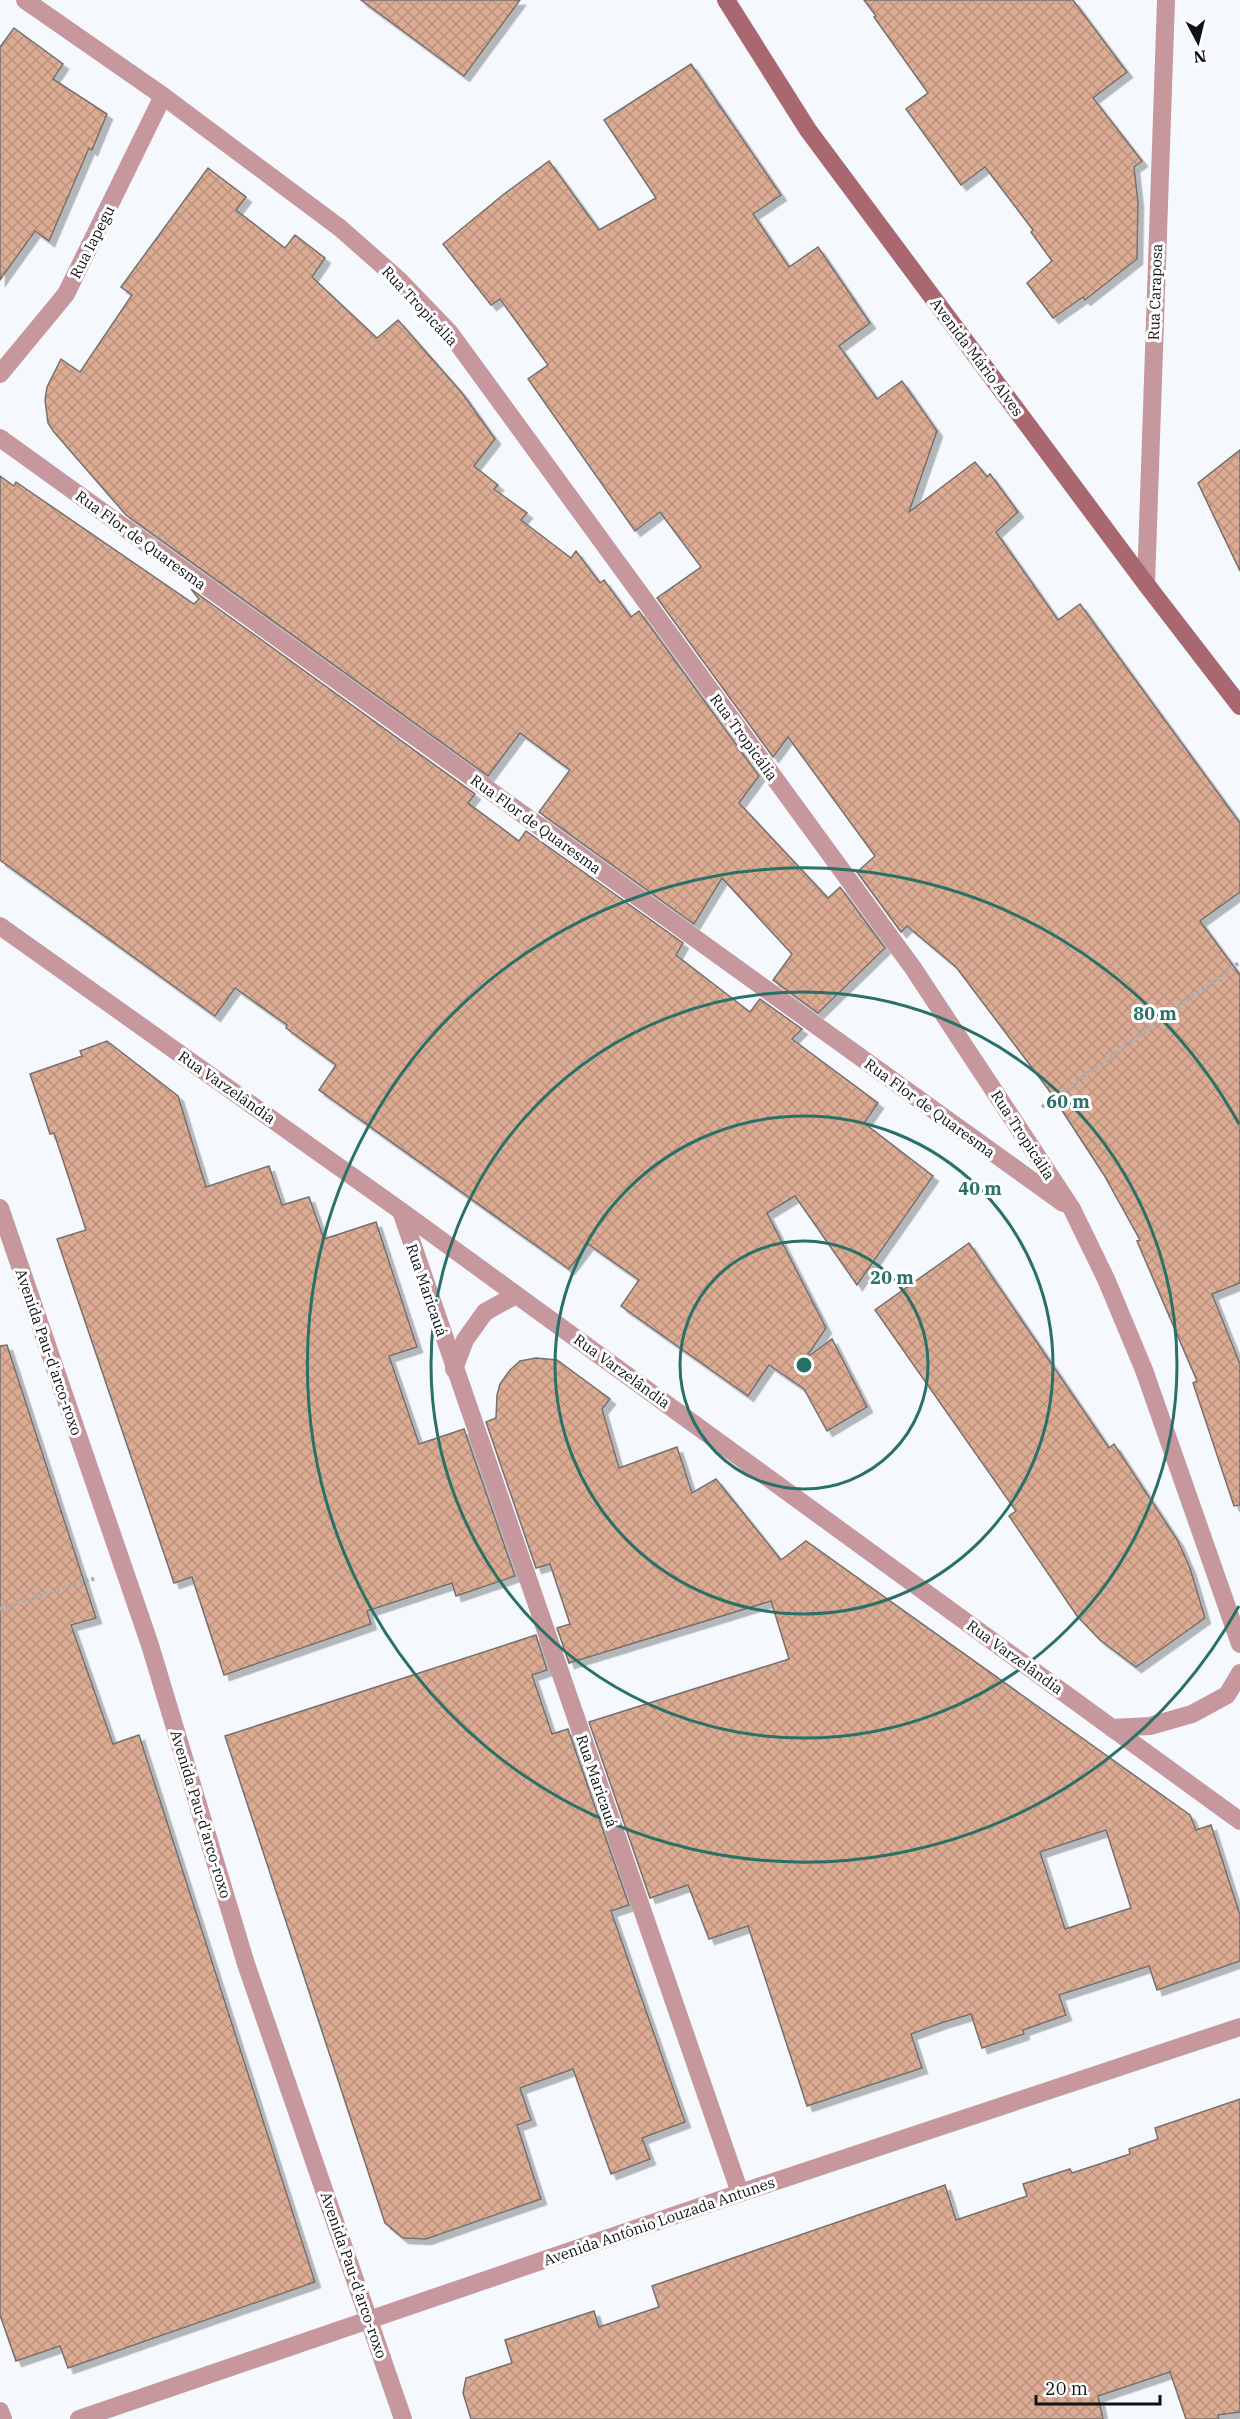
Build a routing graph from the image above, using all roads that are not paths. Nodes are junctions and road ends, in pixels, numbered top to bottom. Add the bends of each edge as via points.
1 (25, 0) edge
2 (726, 0) edge
3 (1166, 0) edge
4 (163, 96) junction
5 (0, 374) edge
6 (0, 438) edge
7 (1146, 584) junction
8 (1240, 706) edge
9 (0, 926) edge
10 (0, 1208) edge
11 (1072, 1209) junction
12 (401, 1211) junction
13 (516, 1295) junction
14 (454, 1370) junction
15 (1240, 1644) edge
16 (1240, 1673) edge
17 (1112, 1728) junction
18 (1240, 1821) edge
19 (1240, 2027) edge
20 (740, 2193) junction
21 (370, 2319) junction
22 (0, 2411) edge
23 (3, 2419) edge
24 (79, 2419) edge
25 (404, 2419) edge

1 - 4 street, Rua Tropicália
2 - 7 street, Avenida Mário Alves via 808,130
3 - 7 street, Rua Caraposa
4 - 5 street, Rua Iapegu via 66,294
4 - 11 street, Rua Tropicália via 340,228 399,280 450,333 913,968
6 - 11 street, Rua Flor de Quaresma
7 - 8 street, Avenida Mário Alves
9 - 12 street, Rua Varzelândia
10 - 21 street, Avenida Pau-d'arco-roxo via 150,1645 246,1964
11 - 15 street, Rua Tropicália via 1144,1370
12 - 13 street, Rua Varzelândia
12 - 14 street, Rua Maricauá
13 - 14 street, Rua Maricauá via 485,1312 465,1340
13 - 17 street, Rua Varzelândia
14 - 20 street, Rua Maricauá
16 - 17 street via 1227,1695 1192,1714 1150,1726
17 - 18 street, Rua Varzelândia
19 - 20 street, Avenida Antônio Louzada Antunes
20 - 21 street, Avenida Antônio Louzada Antunes
21 - 24 street, Avenida Antônio Louzada Antunes
21 - 25 street, Avenida Pau-d'arco-roxo
22 - 23 street

